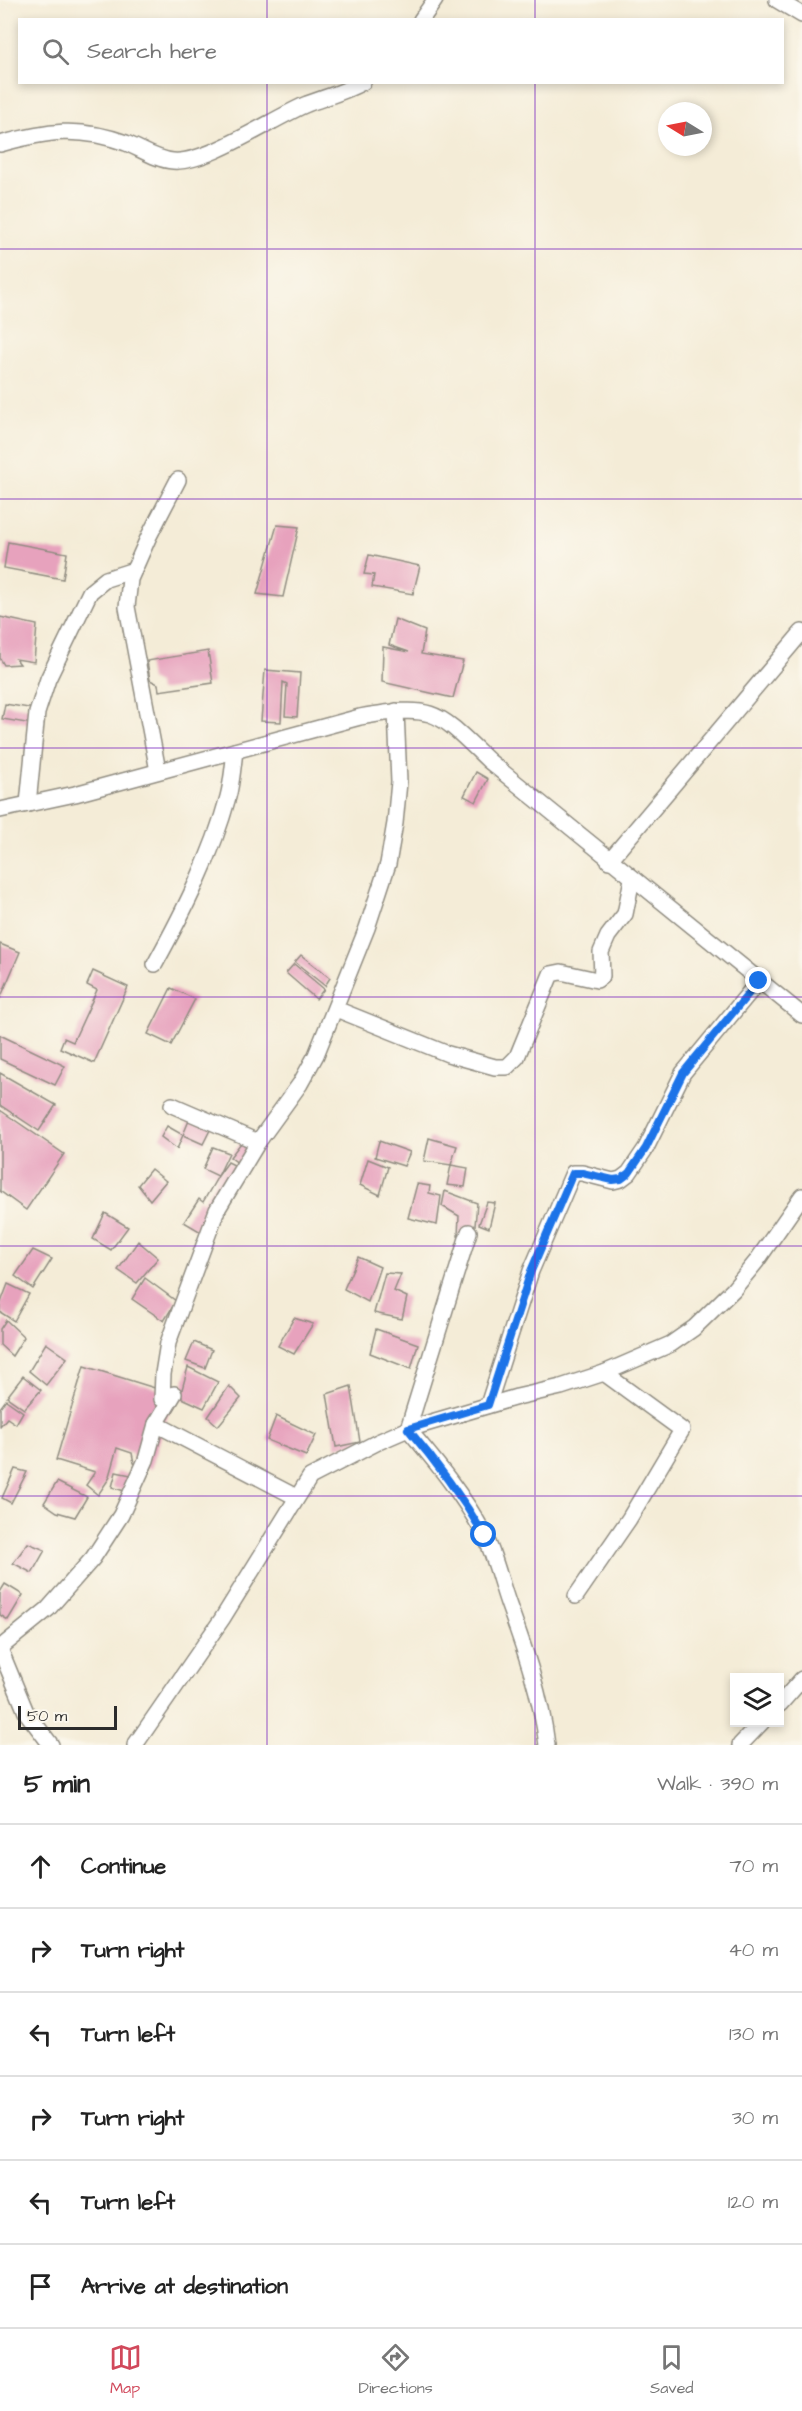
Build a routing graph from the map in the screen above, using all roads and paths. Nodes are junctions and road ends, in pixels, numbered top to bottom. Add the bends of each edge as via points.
1 (435, 0) edge
2 (777, 0) edge
3 (802, 15) edge
4 (422, 18) edge
5 (360, 84) edge
6 (0, 144) edge
7 (178, 480) dead end
8 (134, 570) junction
9 (802, 632) edge
10 (396, 711) junction
11 (236, 751) junction
12 (158, 771) junction
13 (28, 804) junction
14 (0, 810) edge
15 (609, 861) junction
16 (632, 879) junction
17 (155, 964) dead end
18 (759, 981) junction
19 (336, 1009) junction
20 (802, 1015) edge
21 (172, 1105) dead end
22 (258, 1142) junction
23 (802, 1196) edge
24 (469, 1232) dead end
25 (604, 1373) junction
26 (488, 1405) junction
27 (156, 1424) junction
28 (408, 1429) junction
29 (296, 1497) junction
30 (576, 1596) dead end
31 (0, 1648) edge
32 (802, 1679) edge
33 (784, 1699) edge
34 (757, 1727) edge
35 (51, 1745) edge
36 (135, 1745) edge
37 (547, 1745) edge
38 (740, 1745) edge

1 - 4 street
2 - 3 street
5 - 6 street via 183,161 171,162 102,135 80,131 50,132
7 - 8 street
8 - 12 street via 128,607
8 - 13 street via 106,579 90,592 53,668 37,713
9 - 15 street
10 - 11 street
10 - 15 street via 422,710 454,727
10 - 19 street via 399,782 388,864
11 - 12 street
11 - 17 street via 228,796 204,864
12 - 13 street
13 - 14 street
15 - 16 street
16 - 18 street
16 - 19 street via 625,914 601,952 602,976 597,980 561,972 551,974 517,1057 507,1067 448,1054
18 - 20 street
18 - 26 street via 683,1073 646,1148 629,1173 613,1180 573,1173 531,1271
19 - 22 street via 300,1084
21 - 22 street
22 - 27 street via 217,1210 177,1318 168,1343 162,1399 174,1394
23 - 25 street via 756,1262 694,1328 671,1344
24 - 28 street
25 - 26 street
25 - 30 street via 682,1430
26 - 28 street
27 - 29 street
27 - 31 street via 146,1460 121,1515 93,1558 48,1610
28 - 29 street via 310,1478
28 - 37 street via 464,1501 484,1535 535,1679
29 - 36 street via 222,1619
31 - 35 street via 26,1712
32 - 33 street
34 - 38 street

